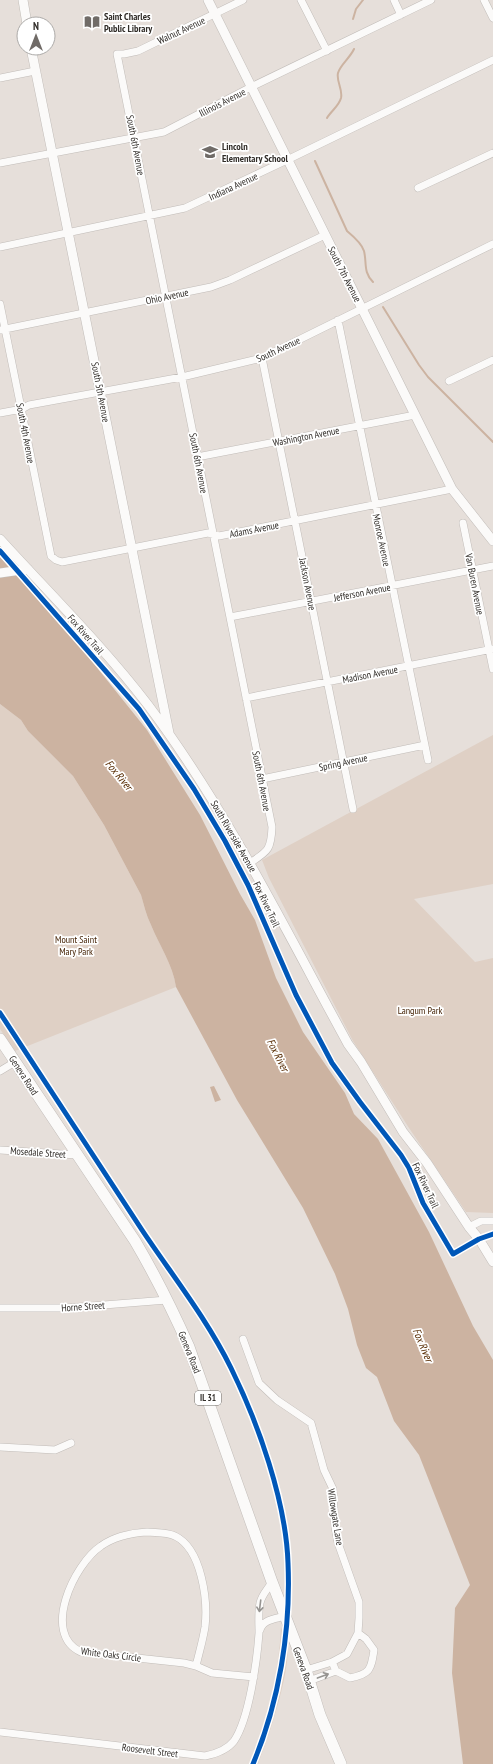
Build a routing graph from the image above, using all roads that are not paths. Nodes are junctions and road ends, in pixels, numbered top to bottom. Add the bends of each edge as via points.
1 (23, 0) edge
2 (208, 0) edge
3 (243, 0) edge
4 (301, 0) edge
5 (394, 0) edge
6 (431, 0) edge
7 (484, 0) edge
8 (215, 14) junction
9 (401, 15) junction
10 (26, 16) edge
11 (493, 18) edge
12 (327, 51) junction
13 (117, 54) joint
14 (32, 56) edge
15 (493, 60) edge
16 (35, 71) junction
17 (0, 78) edge
18 (251, 87) junction
19 (134, 137) junction
20 (53, 153) junction
21 (493, 153) edge
22 (288, 160) junction
23 (0, 163) edge
24 (418, 188) dead end
25 (150, 216) junction
26 (69, 232) junction
27 (325, 235) junction
28 (493, 244) edge
29 (0, 247) edge
30 (166, 296) junction
31 (0, 304) edge
32 (362, 308) junction
33 (85, 313) junction
34 (338, 320) junction
35 (3, 330) edge
36 (262, 358) junction
37 (493, 360) edge
38 (182, 377) junction
39 (449, 380) dead end
40 (101, 393) junction
41 (22, 409) junction
42 (0, 413) edge
43 (415, 415) junction
44 (359, 426) junction
45 (278, 441) junction
46 (197, 457) junction
47 (452, 489) junction
48 (375, 506) junction
49 (295, 521) junction
50 (464, 523) dead end
51 (214, 535) junction
52 (0, 539) edge
53 (493, 541) edge
54 (132, 548) junction
55 (56, 560) joint
56 (493, 566) edge
57 (28, 569) junction
58 (472, 570) junction
59 (0, 573) edge
60 (392, 586) junction
61 (311, 602) junction
62 (230, 617) junction
63 (491, 649) edge
64 (408, 666) junction
65 (493, 669) edge
66 (328, 682) junction
67 (246, 698) junction
68 (170, 737) junction
69 (425, 745) junction
70 (428, 760) dead end
71 (344, 762) junction
72 (262, 779) junction
73 (353, 809) dead end
74 (250, 863) junction
75 (0, 1039) edge
76 (15, 1062) junction
77 (0, 1071) edge
78 (0, 1150) edge
79 (77, 1155) junction
80 (493, 1221) edge
81 (469, 1227) junction
82 (493, 1262) edge
83 (167, 1300) junction
84 (0, 1308) edge
85 (243, 1339) dead end
86 (71, 1443) dead end
87 (0, 1447) edge
88 (272, 1582) junction
89 (285, 1616) junction
90 (358, 1633) junction
91 (259, 1634) junction
92 (332, 1662) junction
93 (196, 1666) junction
94 (336, 1671) junction
95 (308, 1675) junction
96 (254, 1677) junction
97 (0, 1732) edge
98 (341, 1764) edge

1 - 10 main road
2 - 8 main road, South 7th Avenue
3 - 8 street, Walnut Avenue
4 - 12 street
5 - 9 street
6 - 9 street, Illinois Avenue
7 - 11 street
8 - 13 street, Walnut Avenue via 138,51
8 - 18 main road, South 7th Avenue
9 - 12 street, Illinois Avenue
12 - 18 street, Illinois Avenue
13 - 19 street, South 6th Avenue
14 - 16 main road, South 5th Avenue
15 - 22 street, Indiana Avenue
16 - 17 street
16 - 20 main road, South 5th Avenue
18 - 19 street, Illinois Avenue via 164,132
18 - 22 main road, South 7th Avenue
19 - 20 street, Illinois Avenue
19 - 25 street, South 6th Avenue
20 - 23 street, Illinois Avenue
20 - 26 main road, South 5th Avenue
21 - 24 street
22 - 25 street, Indiana Avenue via 185,208
22 - 27 main road, South 7th Avenue
25 - 26 street, Indiana Avenue
25 - 30 street, South 6th Avenue
26 - 29 street, Indiana Avenue
26 - 33 main road, South 5th Avenue
27 - 30 street, Ohio Avenue via 230,280 211,287
27 - 32 main road, South 7th Avenue
28 - 32 street, South Avenue
30 - 33 street, Ohio Avenue
30 - 38 street, South 6th Avenue
31 - 35 street, South 4th Avenue
32 - 34 street, South Avenue
32 - 43 main road, South 7th Avenue
33 - 35 street, Ohio Avenue
33 - 40 main road, South 5th Avenue
34 - 36 street, South Avenue
34 - 44 street, Monroe Avenue
35 - 41 street, South 4th Avenue
36 - 38 street, South Avenue
36 - 45 street, Jackson Avenue
37 - 39 street
38 - 40 street, South Avenue
38 - 46 street, South 6th Avenue
40 - 41 street, South Avenue via 29,405
40 - 54 main road, South 5th Avenue
41 - 42 street, South Avenue
41 - 55 street, South 4th Avenue via 51,556
43 - 44 street, Washington Avenue
43 - 47 main road, South 7th Avenue
44 - 45 street, Washington Avenue
44 - 48 street, Monroe Avenue
45 - 46 street, Washington Avenue
45 - 49 street, Jackson Avenue
46 - 51 street, South 6th Avenue
47 - 48 street, Adams Avenue
47 - 53 main road, South 7th Avenue
48 - 49 street, Adams Avenue
48 - 60 street, Monroe Avenue
49 - 51 street, Adams Avenue
49 - 61 street, Jackson Avenue
50 - 58 street, Van Buren Avenue
51 - 54 street, Adams Avenue via 208,533
51 - 62 street, South 6th Avenue
52 - 57 main road, South Riverside Avenue
54 - 55 street, Adams Avenue via 62,562
54 - 68 main road, South 5th Avenue
56 - 58 street, Jefferson Avenue
57 - 59 main road
57 - 68 main road, South Riverside Avenue via 100,645
58 - 60 street, Jefferson Avenue
58 - 63 street, Van Buren Avenue
60 - 61 street, Jefferson Avenue
60 - 64 street, Monroe Avenue
61 - 62 street, Jefferson Avenue
61 - 66 street, Jackson Avenue
62 - 67 street, South 6th Avenue
63 - 64 street, Madison Avenue
63 - 65 street, Van Buren Avenue
64 - 66 street, Madison Avenue
64 - 69 street, Monroe Avenue
66 - 67 street, Madison Avenue
66 - 71 street, Jackson Avenue
67 - 72 street, South 6th Avenue
68 - 74 main road, South Riverside Avenue via 213,800
69 - 70 street, Monroe Avenue
69 - 71 street, Spring Avenue
71 - 72 street, Spring Avenue
71 - 73 street, Jackson Avenue
72 - 74 street, South 6th Avenue via 272,827 271,841 267,852
74 - 81 main road, South Riverside Avenue via 348,1044 403,1132 427,1163
75 - 76 main road, Geneva Road / IL 31
76 - 77 street
76 - 79 main road, Geneva Road / IL 31
78 - 79 street, Mosedale Street
79 - 83 main road, Geneva Road / IL 31 via 135,1241
80 - 81 street via 481,1221
81 - 82 main road, South Riverside Avenue
83 - 84 street, Horne Street via 66,1308
83 - 88 main road, Geneva Road / IL 31 via 189,1347
85 - 90 street, Willowgate Lane via 259,1383 277,1400 311,1423 324,1470 333,1489 338,1543 359,1602
86 - 87 street via 55,1450
88 - 89 main road, Geneva Road / IL 31
88 -> 91 street, Roosevelt Street via 260,1603
89 - 91 street via 268,1621 261,1626
89 - 95 main road, Geneva Road / IL 31
90 - 92 street, Willowgate Lane via 347,1654
90 - 94 street via 374,1650 372,1664 364,1675 350,1678
91 - 96 street, Roosevelt Street
92 - 94 street
92 - 95 street, Willowgate Lane
93 - 93 street, White Oaks Circle via 205,1627 204,1590 194,1557 185,1544 164,1533 136,1533 110,1541 82,1563 64,1605 64,1632 67,1642 73,1648 81,1652
93 - 96 street, White Oaks Circle via 212,1673
95 -> 94 street
95 - 98 main road, Geneva Road / IL 31 via 320,1715
96 - 97 street, Roosevelt Street via 239,1730 233,1742 218,1754 205,1756

